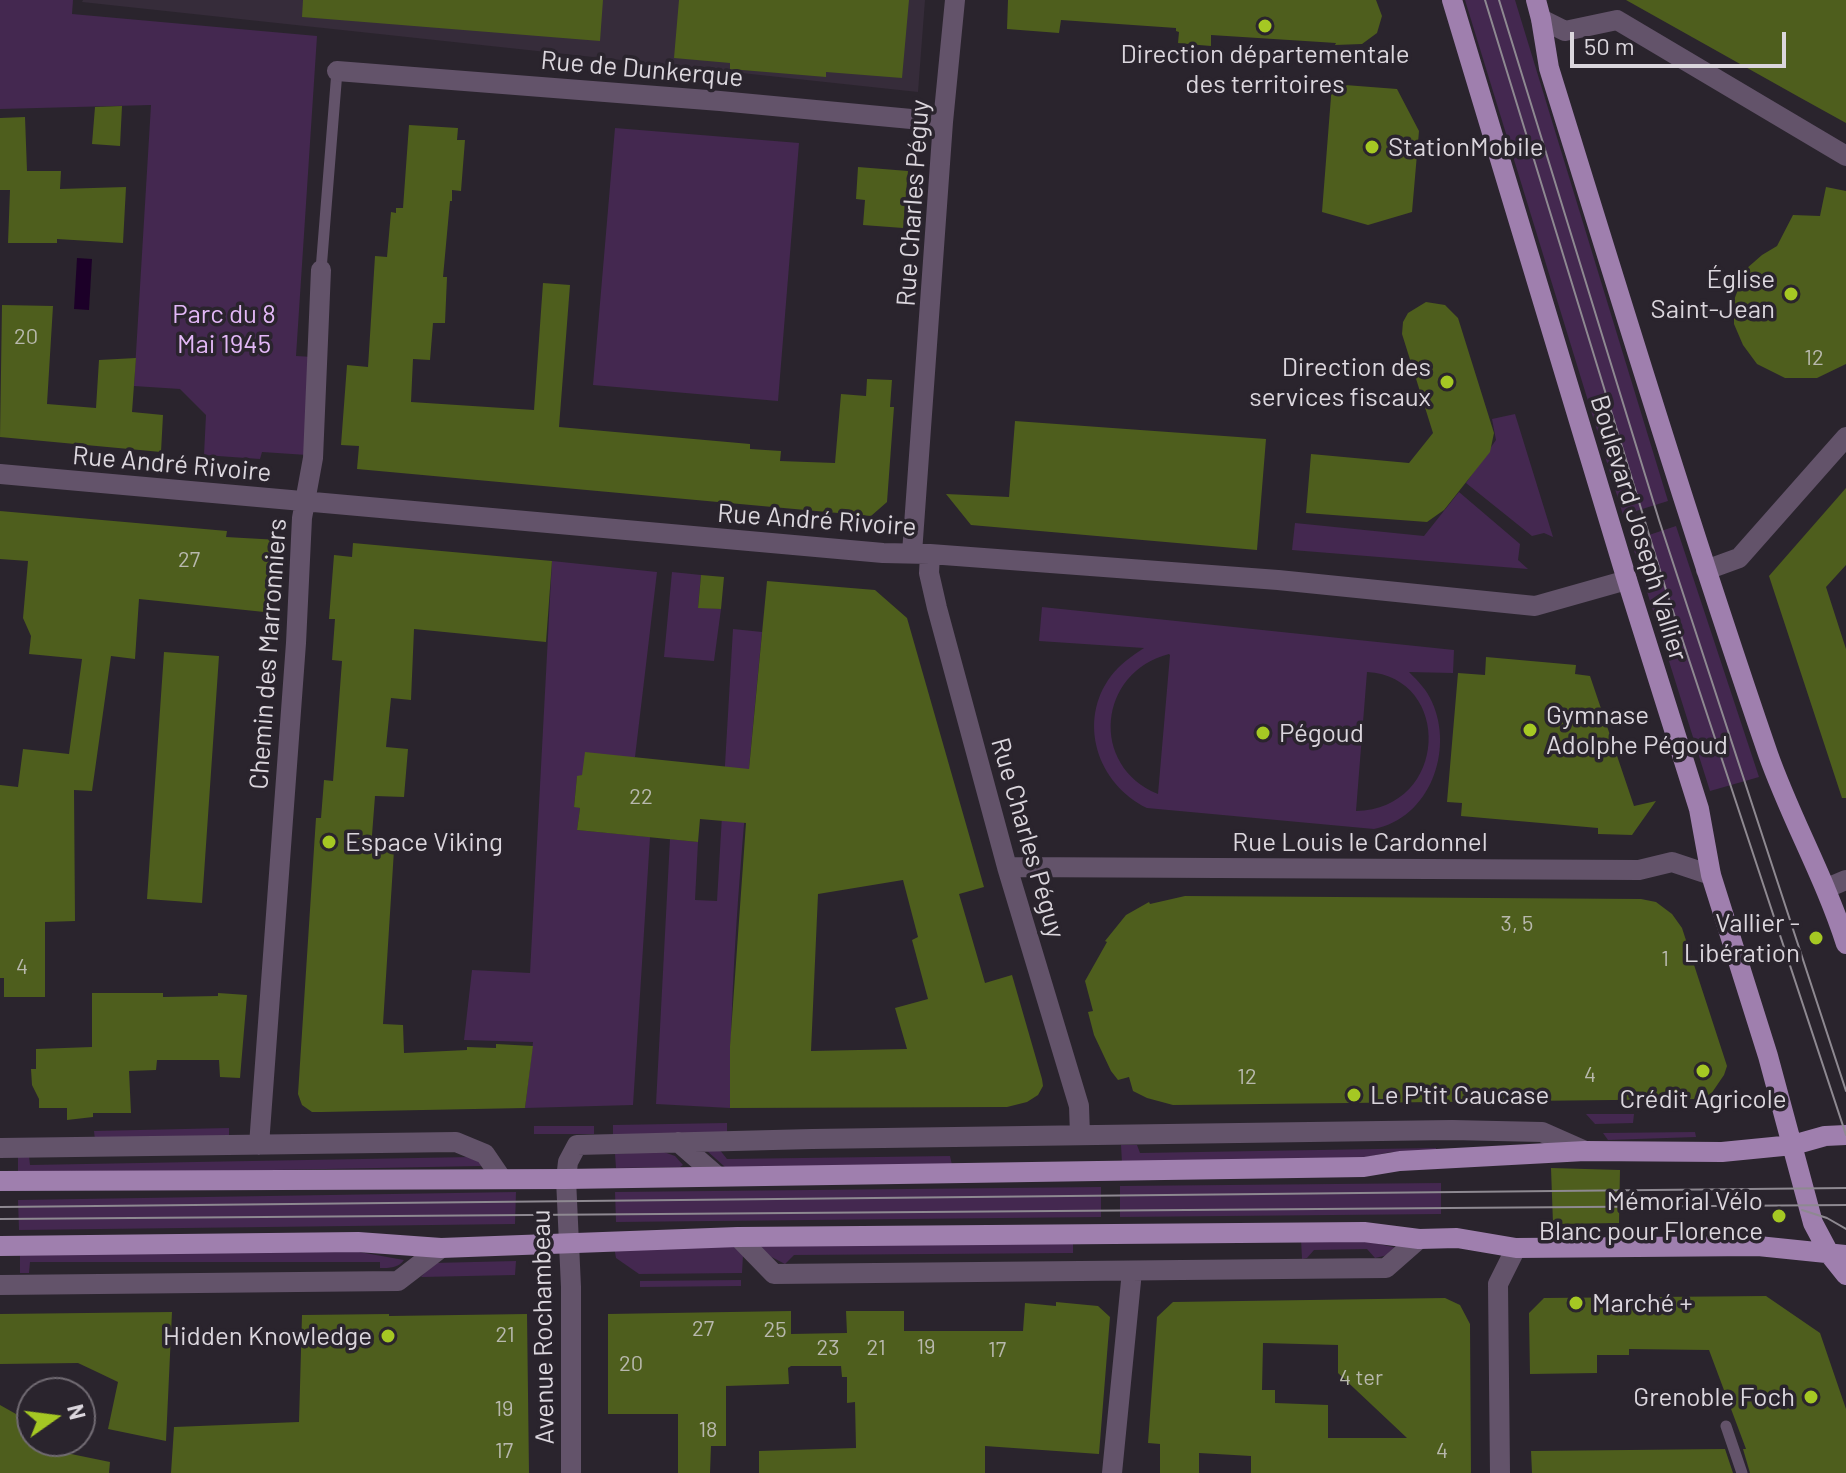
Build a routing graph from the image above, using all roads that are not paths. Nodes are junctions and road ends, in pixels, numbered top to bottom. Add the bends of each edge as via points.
1 (955, 0) edge
2 (1452, 0) edge
3 (1539, 9) edge
4 (337, 71) joint
5 (943, 122) junction
6 (1846, 156) edge
7 (321, 270) joint
8 (1846, 437) edge
9 (0, 474) edge
10 (304, 503) junction
11 (921, 554) junction
12 (1706, 570) junction
13 (1627, 580) junction
14 (1007, 867) junction
15 (1711, 875) junction
16 (1836, 884) edge
17 (1846, 944) edge
18 (1080, 1135) junction
19 (1846, 1135) edge
20 (678, 1142) junction
21 (259, 1145) junction
22 (1793, 1145) junction
23 (0, 1148) edge
24 (1585, 1151) junction
25 (716, 1175) junction
26 (502, 1179) junction
27 (566, 1179) junction
28 (0, 1181) edge
29 (738, 1237) junction
30 (1419, 1239) junction
31 (569, 1241) junction
32 (0, 1246) edge
33 (441, 1248) junction
34 (1516, 1248) junction
35 (1838, 1255) edge
36 (1132, 1271) junction
37 (1846, 1275) edge
38 (0, 1285) edge
39 (1726, 1426) dead end
40 (571, 1473) edge
41 (1112, 1473) edge
42 (1500, 1473) edge
43 (1742, 1473) edge

1 - 5 street, Rue Charles Péguy
2 - 13 main road, Boulevard Joseph Vallier
3 - 6 street via 1565,31 1617,20
3 - 12 main road, Boulevard Joseph Vallier via 1549,68
4 - 5 street, Rue de Dunkerque
4 - 7 lane, Chemin des Marronniers
5 - 11 street, Rue Charles Péguy
7 - 10 street, Chemin des Marronniers via 313,458
8 - 12 street via 1739,558
9 - 10 street, Rue André Rivoire
10 - 11 street, Rue André Rivoire
10 - 21 street, Chemin des Marronniers
11 - 13 street, Rue André Rivoire via 1278,580 1535,606
11 - 14 street, Rue Charles Péguy
12 - 16 main road, Boulevard Joseph Vallier via 1779,785
13 - 15 main road, Boulevard Joseph Vallier via 1699,809
14 - 15 street, Rue Louis le Cardonnel via 1639,870 1672,862
14 - 18 street, Rue Charles Péguy via 1079,1106
15 - 22 main road, Boulevard Joseph Vallier
16 - 17 main road, Boulevard Joseph Vallier
18 - 20 street
18 - 24 street via 1542,1132
19 - 22 main road
20 - 25 street
20 - 27 street via 577,1145
21 - 23 street
21 - 26 street via 456,1142 485,1154
22 - 24 main road via 1722,1152
22 - 35 main road, Boulevard Joseph Vallier via 1813,1223
24 - 25 main road via 1364,1167
25 - 27 main road
26 - 27 main road
26 - 28 main road
27 - 31 street, Avenue Rochambeau
29 - 30 main road via 1364,1232
29 - 31 main road
29 - 36 street via 774,1274
30 - 34 main road via 1457,1238
30 - 36 street via 1386,1268
31 - 33 main road
31 - 40 street, Avenue Rochambeau
32 - 33 main road via 358,1242
33 - 38 street via 398,1281
34 - 35 main road via 1758,1246
34 - 42 street via 1498,1284
35 - 37 main road, Boulevard Joseph Vallier
36 - 41 street
39 - 43 lane

